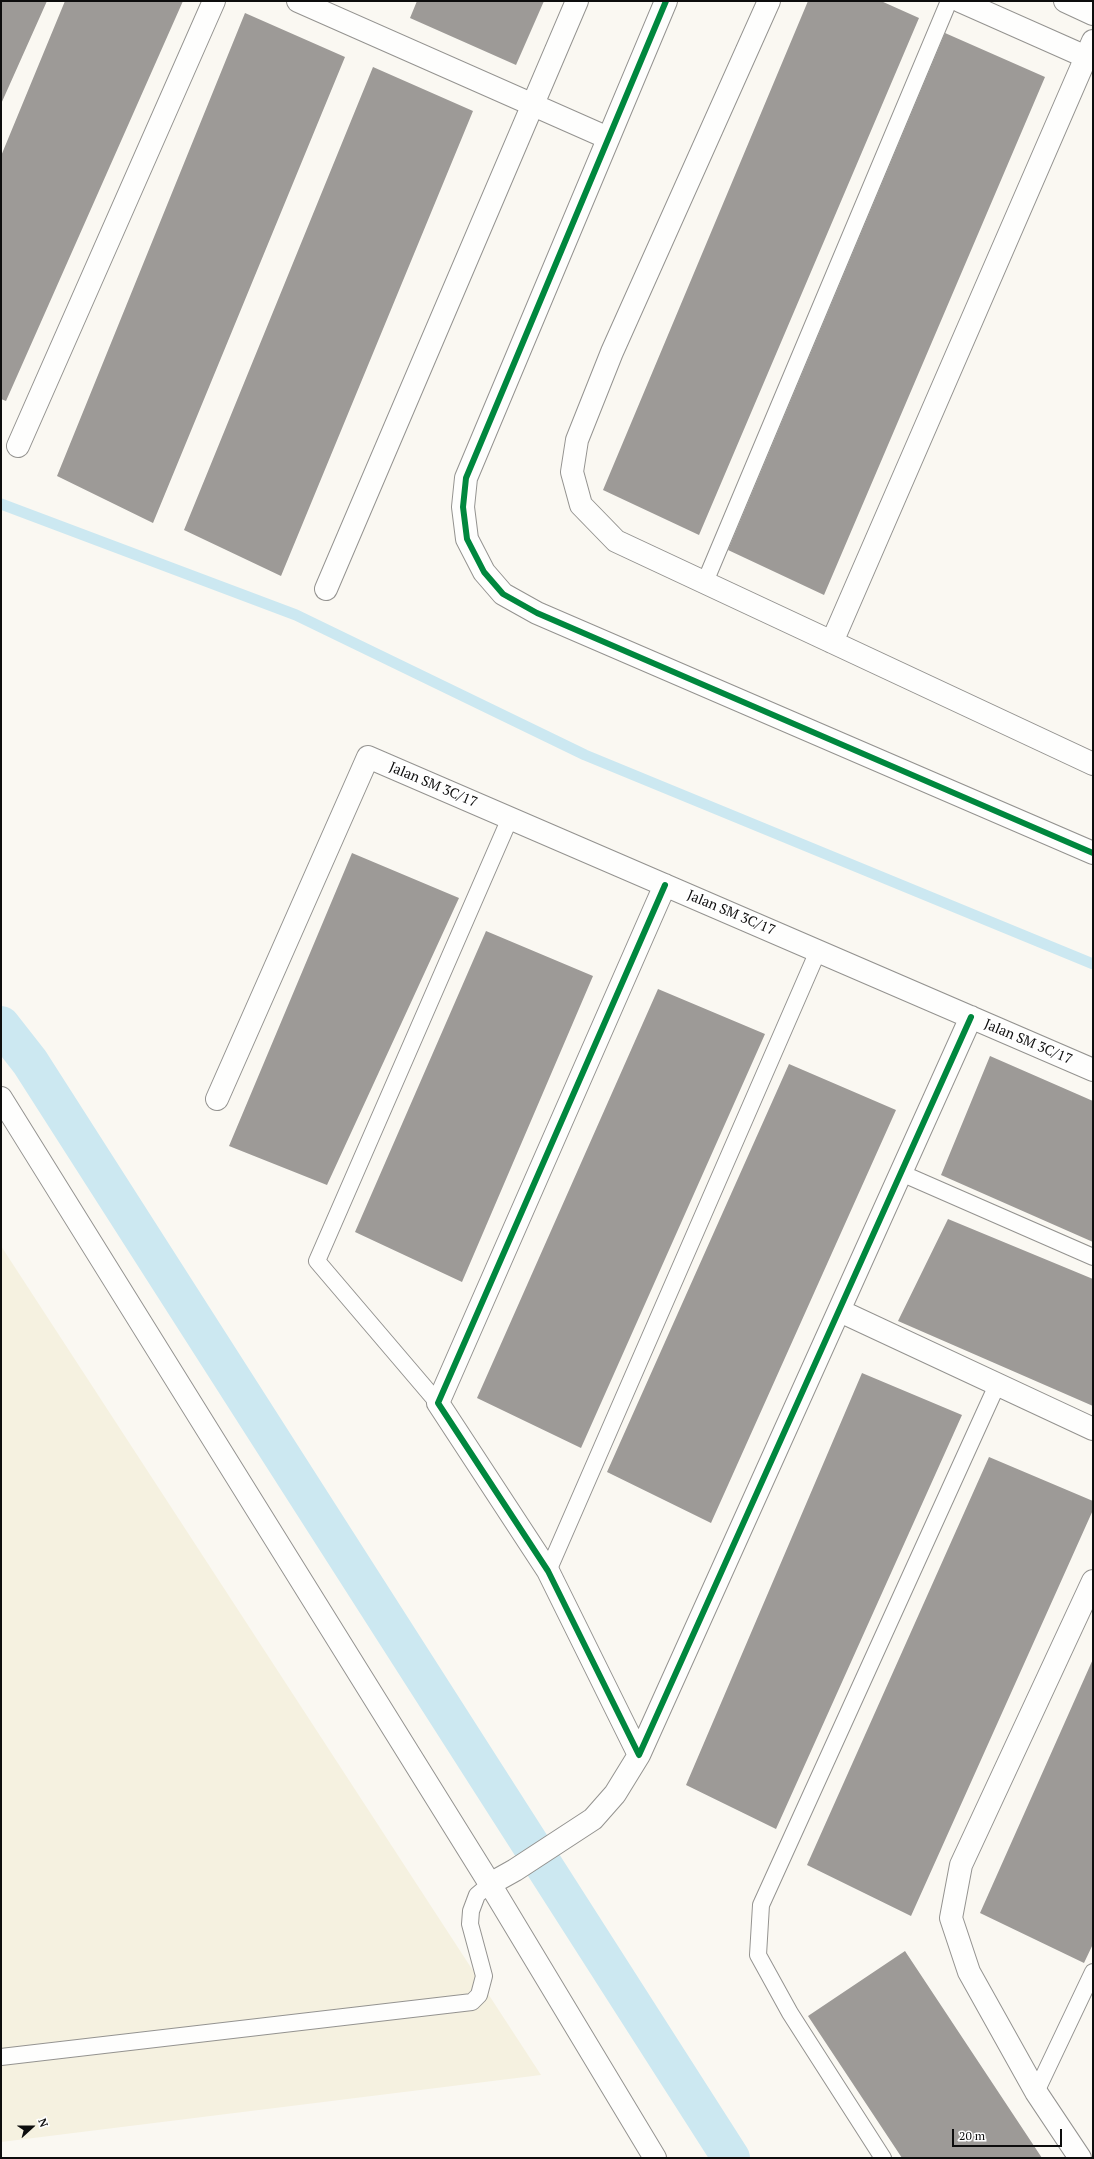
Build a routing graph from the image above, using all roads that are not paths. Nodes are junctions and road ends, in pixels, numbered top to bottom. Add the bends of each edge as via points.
1 (214, 1) edge
2 (298, 1) edge
3 (576, 1) edge
4 (666, 1) edge
5 (769, 1) edge
6 (949, 1) edge
7 (960, 1) edge
8 (1065, 1) edge
9 (1093, 14) edge
10 (1091, 53) edge
11 (532, 105) junction
12 (608, 138) junction
13 (18, 446) dead end
14 (705, 582) junction
15 (326, 589) dead end
16 (832, 642) junction
17 (1093, 764) edge
18 (510, 818) junction
19 (1093, 854) edge
20 (664, 885) junction
21 (818, 951) junction
22 (971, 1017) junction
23 (1093, 1070) edge
24 (1, 1098) edge
25 (217, 1098) dead end
26 (901, 1173) junction
27 (1093, 1257) edge
28 (840, 1310) junction
29 (997, 1384) junction
30 (438, 1403) junction
31 (1093, 1429) edge
32 (548, 1571) junction
33 (1093, 1581) edge
34 (638, 1755) junction
35 (490, 1884) junction
36 (1093, 1972) edge
37 (1, 2057) edge
38 (1036, 2092) junction
39 (655, 2158) edge
40 (884, 2158) edge
41 (1080, 2158) edge

1 - 13 street
2 - 11 street
3 - 11 street
4 - 12 street
5 - 14 street via 612,352 577,440 572,472 581,505 616,541
6 - 14 lane
7 - 10 street
8 - 9 street
10 - 16 street
11 - 12 street
11 - 15 street
12 - 19 street via 466,478 463,507 467,539 484,572 503,594 536,613
14 - 16 street
16 - 17 street
18 - 20 street, Jalan SM 3C/17
18 - 25 street, Jalan SM 3C/17 via 368,757
18 - 30 lane via 317,1261
20 - 21 street, Jalan SM 3C/17
20 - 30 street
21 - 22 street, Jalan SM 3C/17
21 - 32 lane
22 - 23 street, Jalan SM 3C/17
22 - 26 street
24 - 35 street
26 - 27 lane
26 - 28 street
28 - 29 street
28 - 34 street
29 - 31 street
29 - 40 lane via 761,1905 758,1955 790,2013
30 - 32 street
32 - 34 street
33 - 38 street via 961,1865 951,1918 969,1972
34 - 35 street via 614,1794 593,1819 516,1870
35 - 37 lane via 477,1895 471,1911 470,1924 484,1976 479,1995 472,2002
35 - 39 street
36 - 38 lane
38 - 41 street

